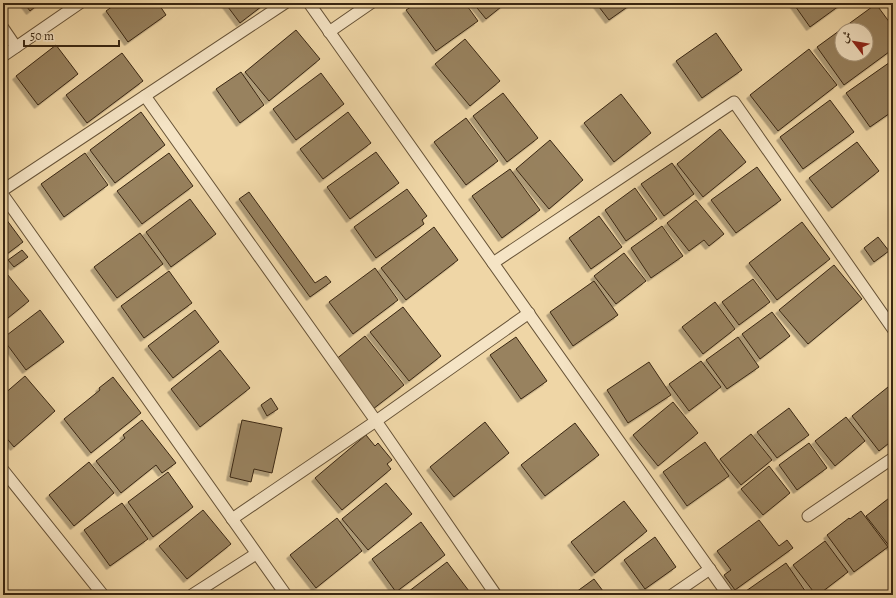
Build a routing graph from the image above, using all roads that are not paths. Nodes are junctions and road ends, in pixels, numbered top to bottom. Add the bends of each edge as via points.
1 (80, 3) edge
2 (285, 3) edge
3 (309, 3) edge
4 (372, 3) edge
5 (3, 28) edge
6 (329, 32) junction
7 (16, 47) junction
8 (3, 56) edge
9 (145, 96) junction
10 (3, 190) edge
11 (3, 195) edge
12 (493, 263) junction
13 (529, 313) junction
14 (893, 329) edge
15 (376, 421) junction
16 (893, 458) edge
17 (3, 470) edge
18 (808, 516) dead end
19 (232, 519) junction
20 (256, 554) junction
21 (710, 570) junction
22 (103, 595) edge
23 (192, 595) edge
24 (286, 595) edge
25 (496, 595) edge
26 (672, 595) edge
27 (728, 595) edge

1 - 7 street
2 - 9 street
3 - 6 street
4 - 6 street
5 - 7 street
6 - 12 street
7 - 8 street
9 - 10 street
9 - 15 street
11 - 19 street
12 - 13 street
12 - 14 street via 734,102
13 - 15 street
13 - 21 street
15 - 19 street
15 - 25 street
16 - 18 street
17 - 22 street
19 - 20 street
20 - 23 street
20 - 24 street
21 - 26 street
21 - 27 street

